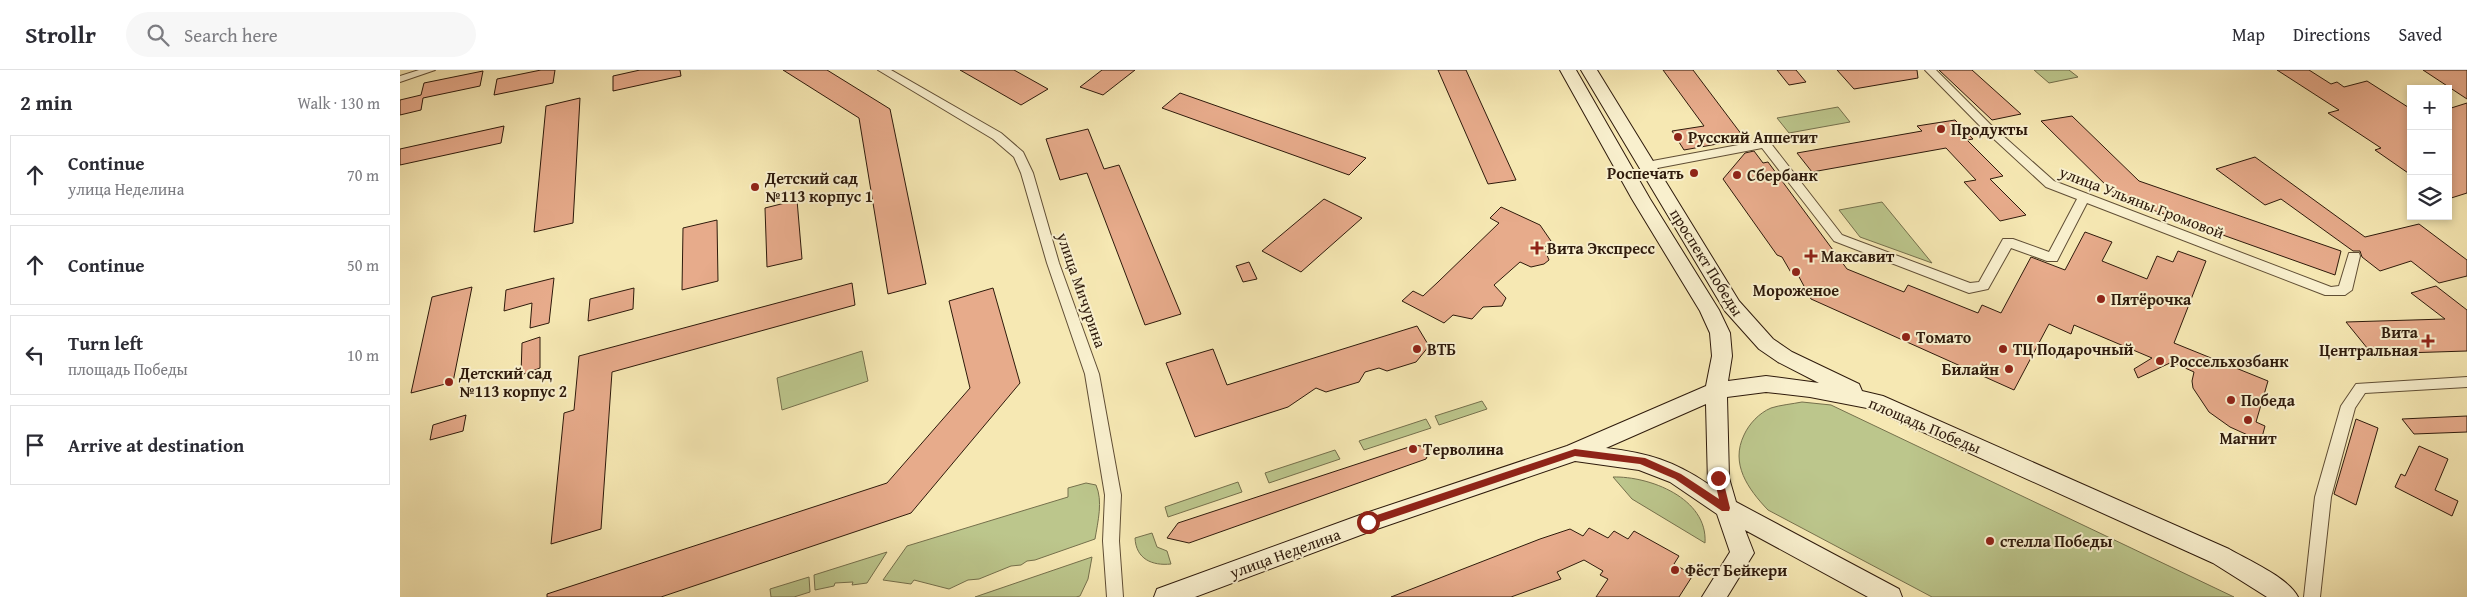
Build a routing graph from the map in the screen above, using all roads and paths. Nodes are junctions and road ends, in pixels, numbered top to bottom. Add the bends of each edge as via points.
1 (430, 70) edge
2 (883, 70) edge
3 (1568, 70) edge
4 (1589, 70) edge
5 (1930, 70) edge
6 (400, 79) edge
7 (1648, 166) junction
8 (2084, 197) junction
9 (2354, 256) dead end
10 (2467, 382) edge
11 (1716, 391) junction
12 (1876, 402) junction
13 (1575, 452) junction
14 (1726, 508) junction
15 (1115, 597) edge
16 (1166, 597) edge
17 (1714, 597) edge
18 (1890, 597) edge
19 (2286, 597) edge
20 (2312, 597) edge

1 - 6 street
2 - 15 street, улица Мичурина via 997,136 1019,155 1027,173 1053,263 1092,374 1113,495 1111,541
3 - 11 main road, проспект Победы via 1720,333 1722,356
4 - 7 main road, проспект Победы
5 - 8 street, улица Ульяны Громовой via 2050,184
7 - 8 street via 1765,144 1838,238 1969,288 1983,286 2008,242 2052,258
7 - 12 main road, проспект Победы via 1732,306 1753,331 1785,357
8 - 9 street, улица Ульяны Громовой via 2330,292 2345,290
10 - 20 street via 2361,388 2348,406 2323,497
11 - 12 main road, площадь Победы via 1766,384
11 - 13 main road, площадь Победы
11 - 14 main road via 1718,478
12 - 19 main road, площадь Победы via 2221,556
13 - 14 main road via 1641,461 1678,476
13 - 16 main road, улица Неделина via 1368,522
14 - 17 main road via 1742,552
14 - 18 main road

